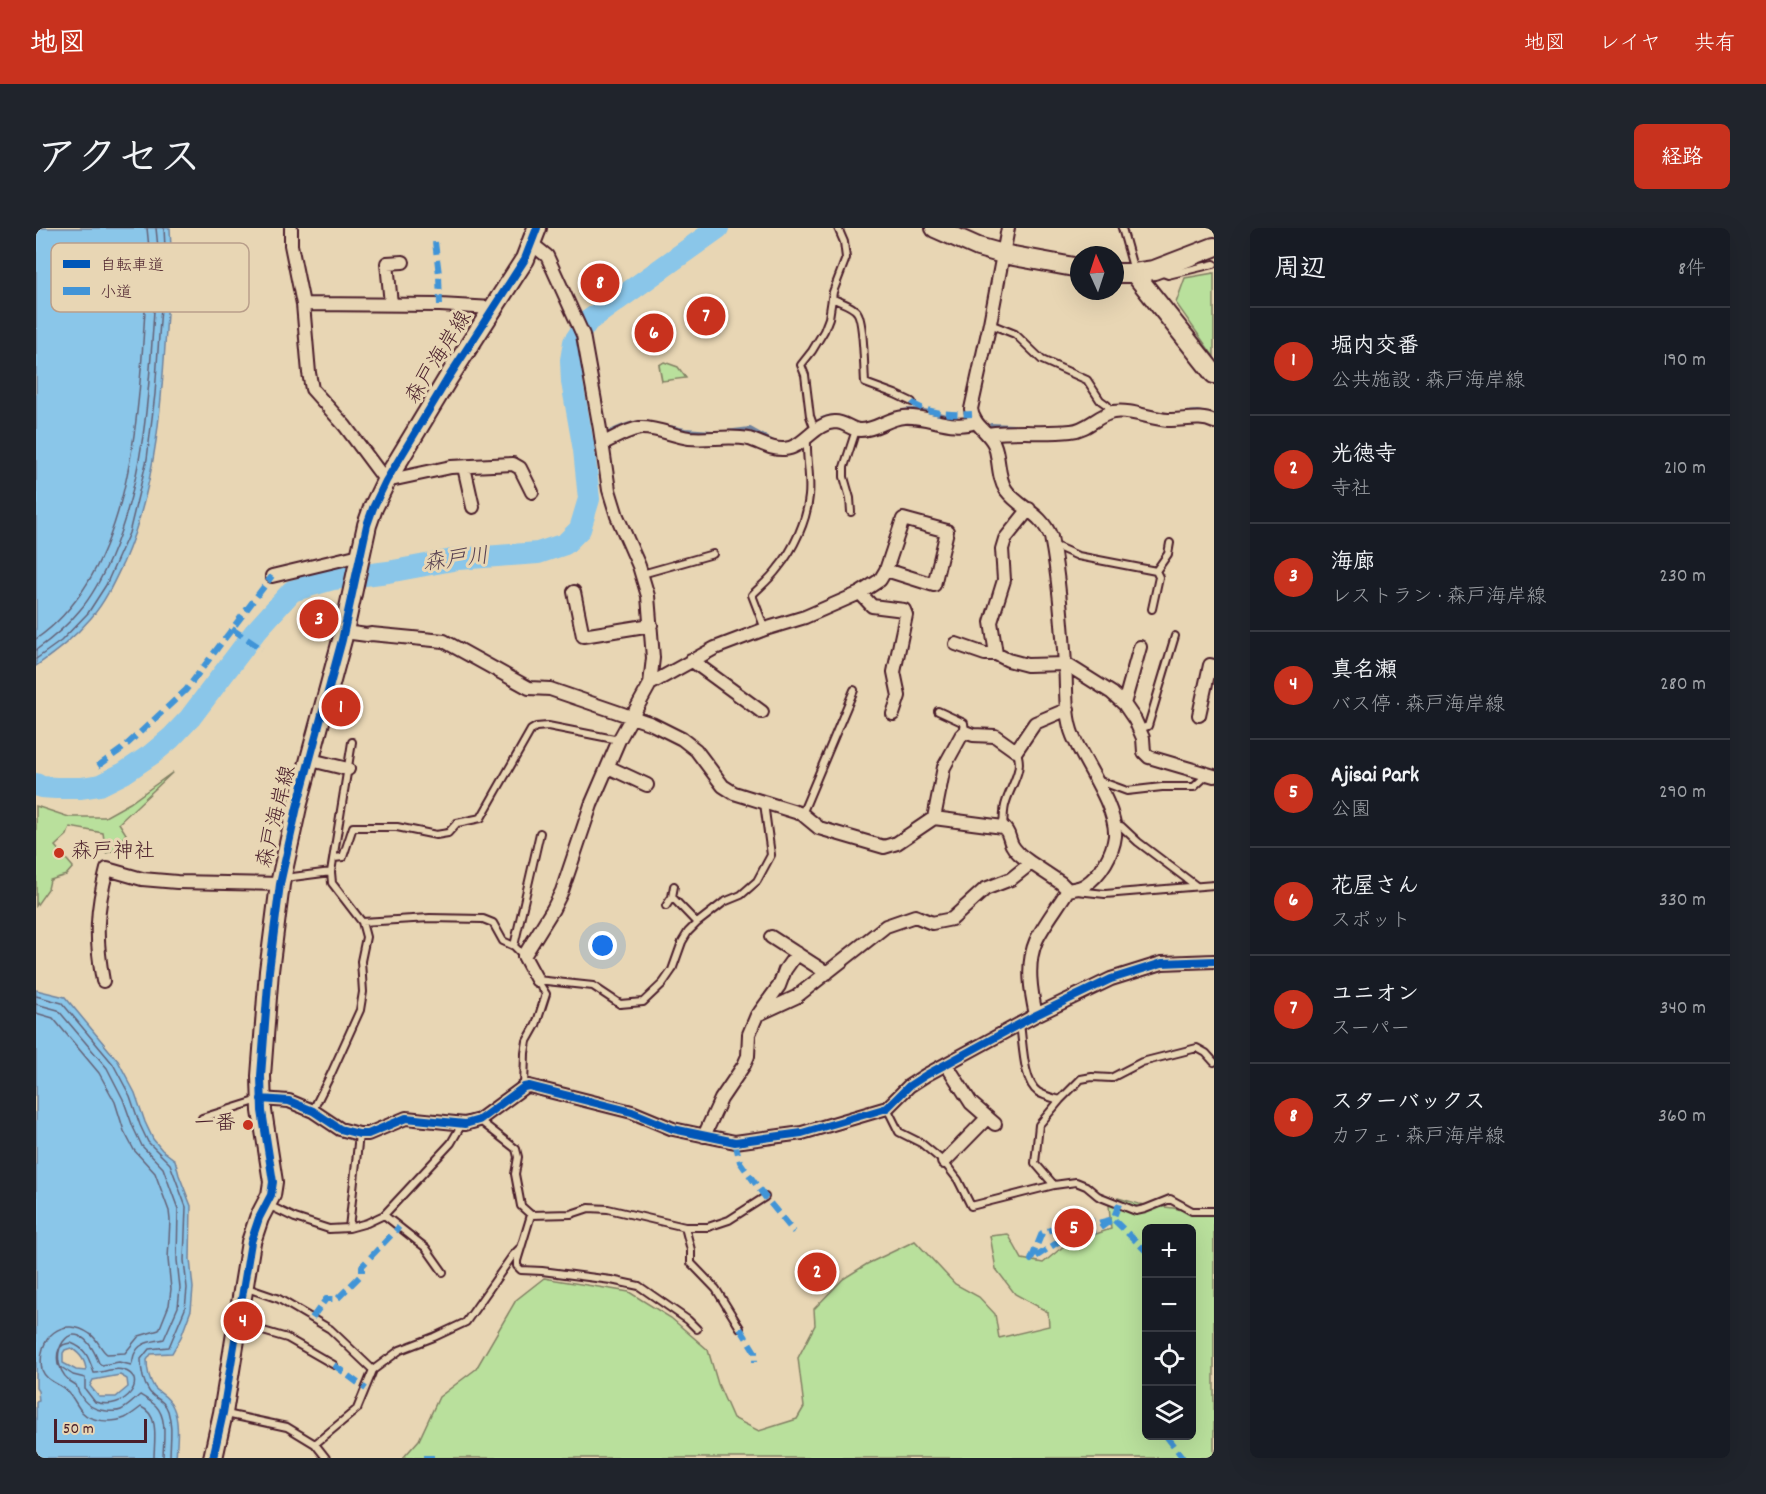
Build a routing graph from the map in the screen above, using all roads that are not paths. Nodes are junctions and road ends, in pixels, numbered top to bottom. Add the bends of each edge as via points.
1 (291, 228) edge
2 (838, 228) edge
3 (935, 228) edge
4 (1008, 228) edge
5 (1122, 228) edge
6 (535, 236) edge
7 (1214, 247) edge
8 (1003, 254) junction
9 (403, 262) dead end
10 (1214, 264) edge
11 (1070, 266) edge
12 (1154, 270) junction
13 (1124, 273) edge
14 (1134, 273) junction
15 (832, 298) junction
16 (303, 304) junction
17 (391, 304) junction
18 (493, 308) junction
19 (990, 323) junction
20 (1214, 374) edge
21 (912, 402) dead end
22 (1109, 409) junction
23 (975, 422) junction
24 (1214, 422) edge
25 (856, 430) junction
26 (812, 433) junction
27 (988, 434) junction
28 (602, 443) junction
29 (464, 467) junction
30 (386, 481) junction
31 (532, 492) dead end
32 (473, 507) dead end
33 (1029, 509) junction
34 (851, 512) dead end
35 (1170, 543) dead end
36 (1053, 545) junction
37 (713, 554) dead end
38 (360, 555) junction
39 (886, 570) junction
40 (1156, 572) junction
41 (642, 574) junction
42 (272, 576) dead end
43 (574, 592) dead end
44 (860, 593) junction
45 (1152, 609) dead end
46 (346, 622) junction
47 (651, 625) junction
48 (765, 629) junction
49 (1175, 636) dead end
50 (956, 644) dead end
51 (1140, 647) dead end
52 (996, 654) junction
53 (691, 660) junction
54 (1066, 664) junction
55 (1214, 666) edge
56 (650, 684) junction
57 (854, 690) dead end
58 (1124, 704) junction
59 (1068, 709) junction
60 (938, 711) dead end
61 (762, 712) dead end
62 (894, 714) dead end
63 (1199, 715) dead end
64 (632, 716) junction
65 (1140, 729) junction
66 (965, 732) junction
67 (619, 740) junction
68 (352, 742) dead end
69 (1016, 751) junction
70 (311, 760) junction
71 (608, 767) junction
72 (348, 769) junction
73 (1211, 775) edge
74 (1096, 779) junction
75 (647, 785) dead end
76 (764, 803) junction
77 (802, 814) junction
78 (934, 818) junction
79 (1115, 824) junction
80 (1003, 827) junction
81 (540, 833) dead end
82 (334, 858) junction
83 (1031, 863) junction
84 (331, 872) junction
85 (280, 881) junction
86 (1194, 885) junction
87 (1214, 885) edge
88 (674, 886) dead end
89 (1068, 890) junction
90 (672, 897) junction
91 (666, 906) dead end
92 (362, 922) junction
93 (697, 923) junction
94 (771, 937) dead end
95 (514, 946) junction
96 (797, 953) junction
97 (524, 956) junction
98 (1214, 962) edge
99 (827, 973) junction
100 (537, 980) junction
101 (103, 981) dead end
102 (757, 1015) junction
103 (1035, 1015) junction
104 (1020, 1024) junction
105 (1214, 1062) edge
106 (946, 1064) junction
107 (524, 1087) junction
108 (261, 1099) junction
109 (1060, 1100) junction
110 (887, 1108) junction
111 (313, 1111) junction
112 (202, 1118) dead end
113 (479, 1120) junction
114 (462, 1125) junction
115 (359, 1134) junction
116 (704, 1136) junction
117 (944, 1162) junction
118 (1054, 1185) junction
119 (765, 1197) dead end
120 (267, 1204) junction
121 (1214, 1210) edge
122 (384, 1215) junction
123 (531, 1215) junction
124 (685, 1227) junction
125 (350, 1228) junction
126 (520, 1248) junction
127 (443, 1272) dead end
128 (243, 1286) junction
129 (237, 1323) junction
130 (697, 1329) dead end
131 (740, 1329) dead end
132 (334, 1365) dead end
133 (372, 1370) junction
134 (223, 1413) junction
135 (315, 1444) junction
136 (213, 1458) edge
137 (326, 1458) edge

1 - 16 street
2 - 15 lane via 846,258
3 - 8 main road
4 - 8 street
5 - 14 lane
6 - 18 main road, 森戸海岸線
6 - 28 street via 583,334
7 - 12 main road
8 - 11 main road
8 - 19 street
9 - 17 street via 387,263
10 - 12 lane via 1168,275
12 - 14 main road
13 - 14 main road
14 - 20 main road
15 - 21 lane via 858,314 865,383
15 - 26 lane via 824,331 801,365
16 - 17 street
16 - 30 street via 312,389
17 - 18 street
18 - 30 main road, 森戸海岸線
19 - 22 lane via 1015,334 1042,360 1087,380
19 - 23 street via 972,409
22 - 24 street via 1170,420
22 - 27 street via 1077,430
23 - 25 street via 966,425 902,417 875,428
23 - 27 street
25 - 26 street via 833,422
25 - 34 lane via 843,477
26 - 28 street via 793,448 782,450 749,440 689,438 640,428
26 - 48 lane via 806,458 806,511 779,568 752,595
27 - 33 street via 1005,489
28 - 41 street via 609,490
29 - 30 street
29 - 31 street via 513,464 520,468
29 - 32 street
30 - 38 main road, 森戸海岸線 via 372,508
33 - 36 street via 1042,520
33 - 52 street via 1005,539 1002,549 1004,580 991,622
35 - 40 lane
36 - 40 lane via 1078,556
36 - 54 street
37 - 41 lane
38 - 42 street
38 - 46 main road, 森戸海岸線
39 - 39 street via 934,585 947,531 903,519
39 - 44 street via 880,580
40 - 45 lane via 1159,577
41 - 47 street
43 - 47 street via 583,636
44 - 48 street
44 - 62 street via 872,606 904,610 906,615 894,672 899,696
46 - 64 street via 371,633 444,641 529,688 550,689
46 - 70 main road, 森戸海岸線
47 - 56 street
48 - 53 street
49 - 65 lane via 1148,726
50 - 52 street
51 - 58 street
52 - 54 street via 1027,665
53 - 56 street
53 - 61 street
54 - 58 street
54 - 59 street
55 - 63 street via 1210,665
56 - 64 street
57 - 77 lane
58 - 65 street
59 - 69 street via 1035,723
59 - 74 street via 1072,733
60 - 66 lane via 964,723
64 - 67 street
64 - 76 street via 696,750 723,786
65 - 73 street via 1149,758
66 - 69 street via 994,736
66 - 78 street via 944,767
67 - 71 street
67 - 82 lane via 536,727 481,818 457,823 448,833 436,835 397,827 353,827 344,857
68 - 72 lane
69 - 80 lane via 1020,758 1017,778 1005,802
70 - 72 street
70 - 85 main road, 森戸海岸線
71 - 75 street
71 - 97 street via 562,891
72 - 82 lane
73 - 74 lane via 1194,787 1127,791
74 - 79 street
76 - 77 street
76 - 93 lane via 771,855 761,873 741,896 724,902
77 - 78 street via 819,828 884,847 897,843
78 - 80 street
79 - 86 lane
79 - 89 street via 1111,854 1103,867 1085,885
80 - 83 street via 1018,854
81 - 95 lane
82 - 84 lane
83 - 89 street
83 - 99 street via 1011,879 985,889 952,919 932,923 915,916 886,926
84 - 85 lane
84 - 92 lane via 332,883
85 - 101 street via 177,882 142,879 106,869 97,920
85 - 108 main road, 森戸海岸線 via 269,971
86 - 87 lane
86 - 89 lane via 1105,894
88 - 90 lane
89 - 103 street via 1036,942 1031,960
90 - 91 lane
90 - 93 lane
92 - 95 lane via 483,919 493,923 503,941
92 - 111 lane via 366,937 361,961 360,1010
93 - 100 lane via 682,942 663,983 643,1002 620,1004 593,986
94 - 96 street
95 - 97 lane
96 - 99 street
96 - 102 street via 779,987
97 - 100 street
98 - 103 street via 1162,963 1111,979
99 - 102 street via 796,997
100 - 107 lane via 546,994 527,1041
102 - 116 street via 749,1034 748,1056
103 - 104 street
104 - 106 street
104 - 109 lane via 1031,1087
105 - 109 lane via 1197,1048 1142,1062 1110,1078 1080,1079
106 - 110 street via 909,1086
106 - 117 street via 971,1103 991,1121
107 - 113 street
107 - 116 street via 632,1113
108 - 111 street via 289,1101
108 - 112 lane
108 - 120 main road, 森戸海岸線 via 273,1182
109 - 118 lane via 1039,1125 1035,1163
110 - 116 street via 802,1133 735,1142
110 - 117 lane via 899,1132 921,1143
111 - 115 street via 340,1129
113 - 114 street
113 - 123 lane via 516,1149 515,1173 521,1206
114 - 115 street via 406,1118
114 - 122 lane
115 - 125 lane
117 - 118 lane via 971,1206
118 - 121 lane via 1076,1182 1098,1196 1136,1210 1170,1199 1192,1211
119 - 124 lane via 729,1221 708,1227
120 - 125 lane via 329,1229
120 - 128 main road, 森戸海岸線 via 251,1242
122 - 125 lane
122 - 127 lane via 426,1248
123 - 124 lane via 608,1209
123 - 126 lane
124 - 131 lane via 691,1263 716,1289
126 - 130 lane via 517,1266 521,1270 639,1286
126 - 133 lane via 466,1322 400,1350
128 - 129 main road, 森戸海岸線
128 - 133 lane via 279,1299 330,1329
129 - 132 lane via 287,1338
129 - 134 main road, 森戸海岸線
133 - 135 lane via 357,1409
134 - 135 lane via 287,1427
134 - 136 main road, 森戸海岸線
135 - 137 lane

